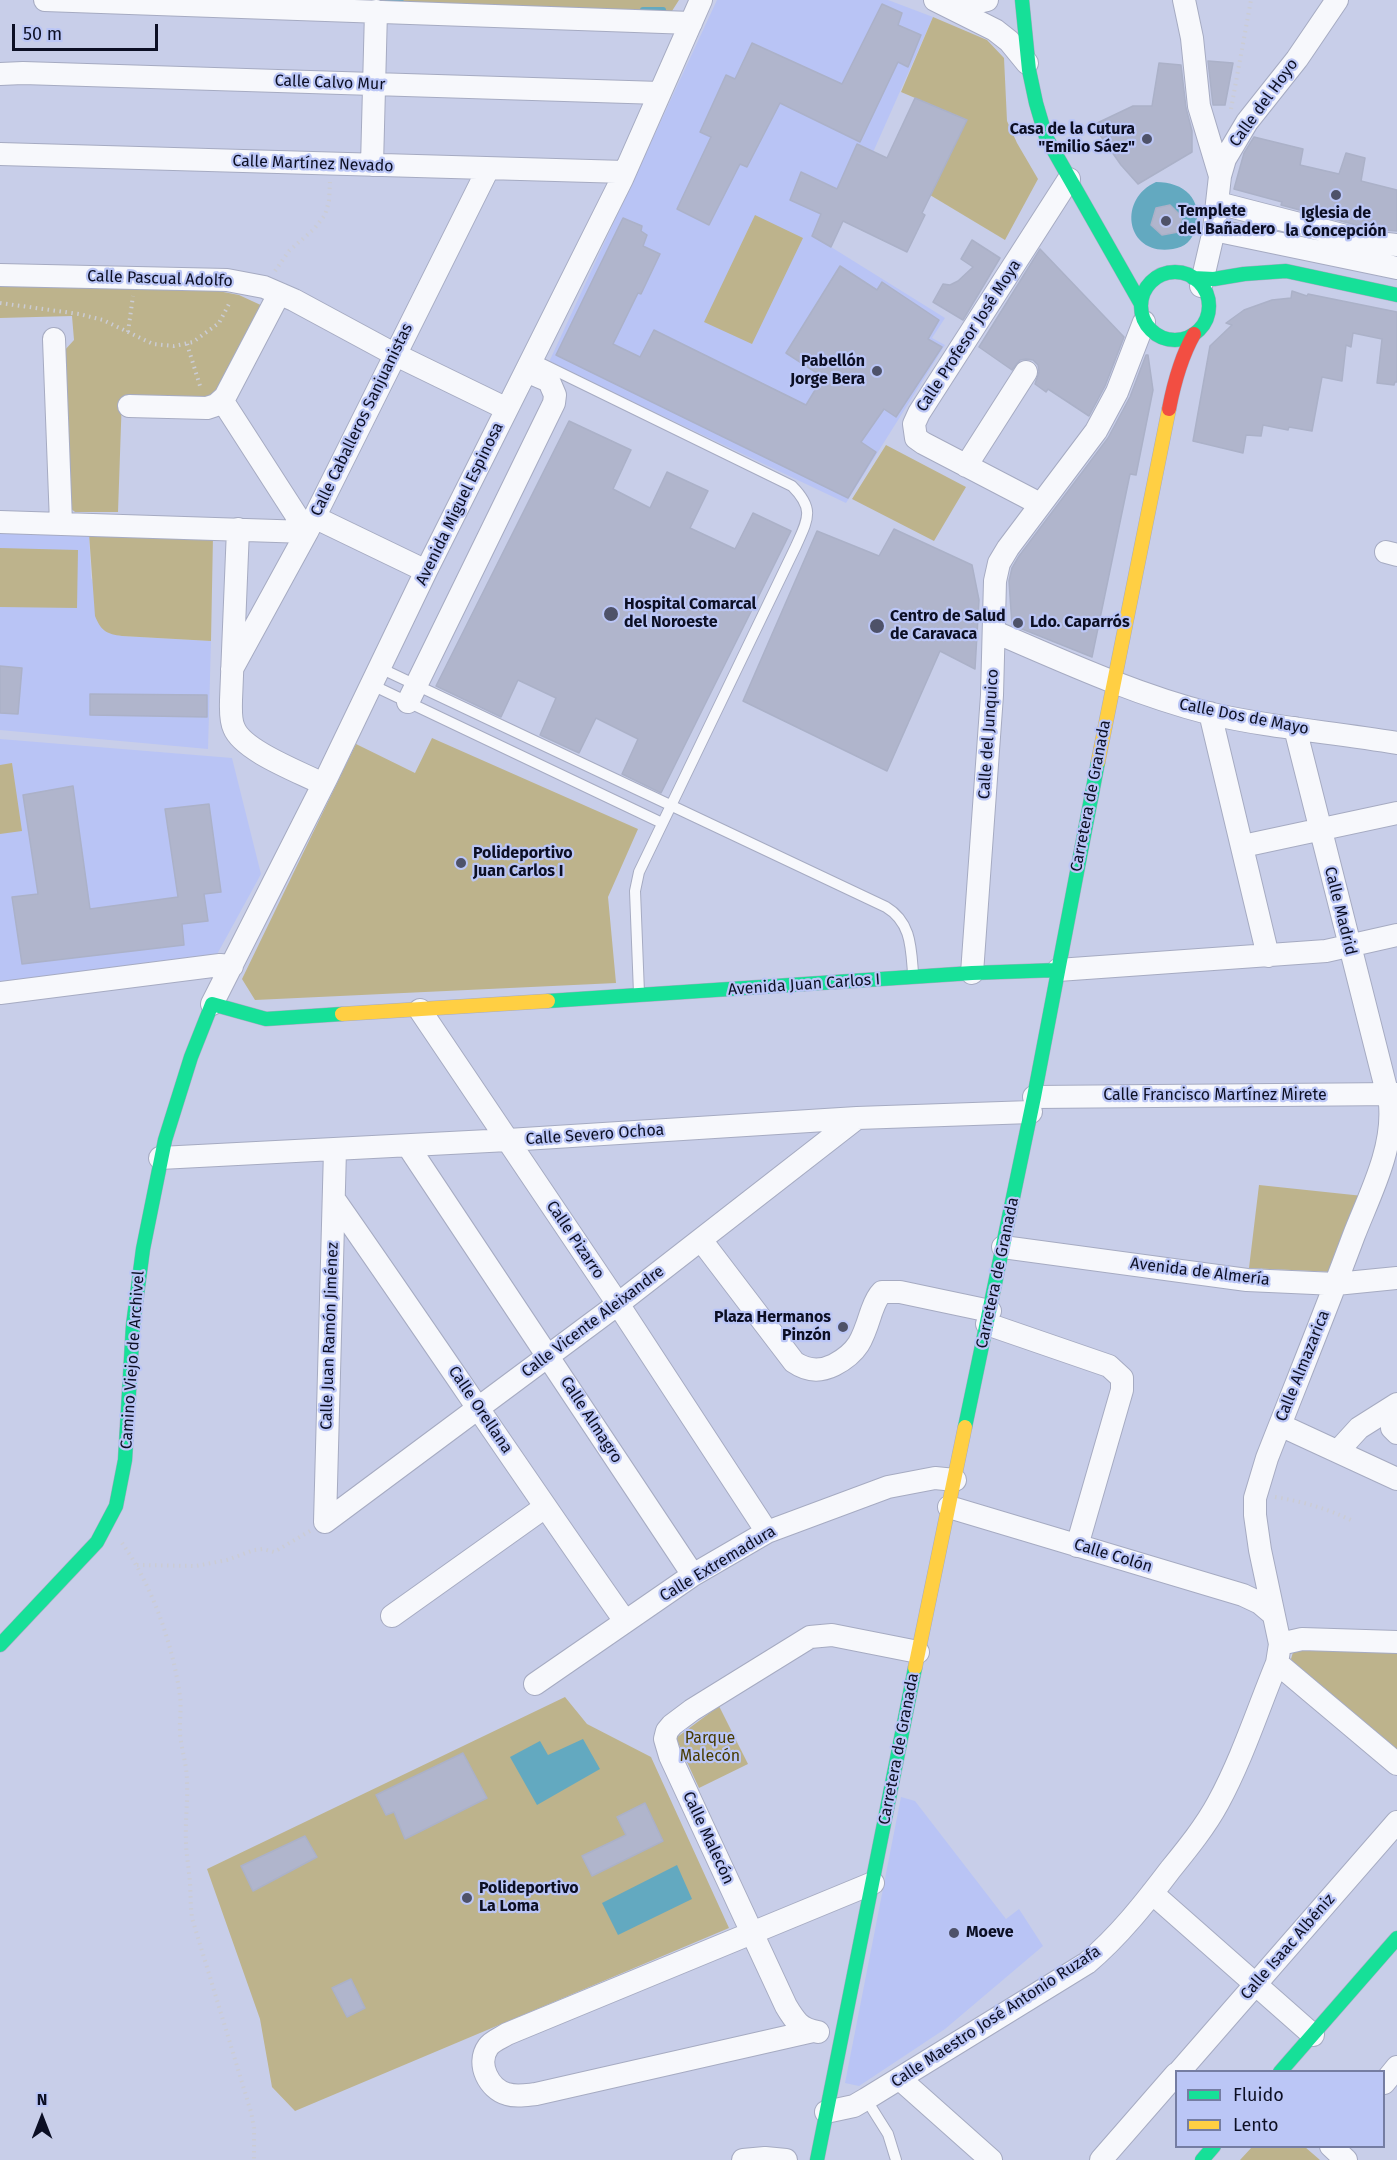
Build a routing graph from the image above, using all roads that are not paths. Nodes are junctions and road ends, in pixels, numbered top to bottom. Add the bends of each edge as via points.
1 (45, 0) edge
2 (701, 0) edge
3 (987, 0) edge
4 (1010, 0) edge
5 (1184, 0) edge
6 (1337, 0) edge
7 (939, 2) edge
8 (1023, 10) edge
9 (376, 11) junction
10 (691, 23) junction
11 (995, 30) junction
12 (1027, 63) junction
13 (0, 74) edge
14 (375, 85) junction
15 (660, 93) junction
16 (1199, 106) junction
17 (1237, 124) junction
18 (0, 154) edge
19 (372, 165) junction
20 (488, 170) junction
21 (625, 172) junction
22 (1220, 176) junction
23 (1069, 179) junction
24 (1218, 203) junction
25 (1214, 230) junction
26 (1105, 237) junction
27 (1397, 245) edge
28 (1397, 268) edge
29 (1262, 272) junction
30 (0, 275) edge
31 (1162, 275) junction
32 (1202, 287) junction
33 (272, 290) junction
34 (1397, 295) edge
35 (1149, 321) junction
36 (1194, 334) junction
37 (54, 339) dead end
38 (394, 354) junction
39 (529, 365) junction
40 (1026, 372) dead end
41 (1174, 385) junction
42 (214, 404) junction
43 (129, 406) dead end
44 (507, 409) junction
45 (966, 466) junction
46 (1040, 504) junction
47 (0, 522) edge
48 (61, 523) junction
49 (310, 524) junction
50 (238, 529) junction
51 (426, 571) junction
52 (995, 632) junction
53 (232, 669) junction
54 (376, 676) junction
55 (1113, 683) junction
56 (412, 693) junction
57 (1210, 713) junction
58 (1295, 728) junction
59 (1397, 743) edge
60 (323, 784) junction
61 (670, 805) junction
62 (1397, 813) edge
63 (662, 823) junction
64 (1320, 829) junction
65 (1243, 846) junction
66 (1397, 935) edge
67 (1349, 947) junction
68 (1268, 956) junction
69 (232, 966) junction
70 (1058, 970) junction
71 (972, 973) junction
72 (913, 977) junction
73 (0, 993) edge
74 (639, 996) junction
75 (212, 1004) junction
76 (420, 1010) junction
77 (1392, 1094) edge
78 (1032, 1104) junction
79 (858, 1118) junction
80 (508, 1140) junction
81 (408, 1146) junction
82 (335, 1150) junction
83 (160, 1158) junction
84 (334, 1199) junction
85 (702, 1239) junction
86 (1003, 1247) junction
87 (1397, 1278) edge
88 (1336, 1284) junction
89 (618, 1304) junction
90 (989, 1318) junction
91 (549, 1355) junction
92 (1397, 1404) edge
93 (480, 1408) junction
94 (1397, 1417) edge
95 (1280, 1425) junction
96 (1397, 1433) edge
97 (1338, 1451) junction
98 (1397, 1479) edge
99 (955, 1480) junction
100 (545, 1507) junction
101 (949, 1507) junction
102 (325, 1522) joint
103 (767, 1532) junction
104 (1077, 1546) junction
105 (693, 1575) junction
106 (1273, 1614) junction
107 (392, 1616) dead end
108 (625, 1621) junction
109 (1397, 1642) edge
110 (0, 1645) edge
111 (918, 1652) junction
112 (1279, 1653) junction
113 (535, 1684) dead end
114 (1397, 1764) edge
115 (1397, 1822) edge
116 (873, 1882) junction
117 (1152, 1893) junction
118 (752, 1932) junction
119 (1397, 1938) edge
120 (1255, 1985) junction
121 (788, 2028) junction
122 (1312, 2035) junction
123 (842, 2037) junction
124 (1397, 2067) edge
125 (1181, 2070) edge
126 (1282, 2070) edge
127 (1175, 2076) edge
128 (900, 2079) junction
129 (1385, 2081) edge
130 (866, 2099) junction
131 (826, 2112) junction
132 (1212, 2148) edge
133 (1332, 2148) edge
134 (743, 2160) edge
135 (786, 2160) edge
136 (817, 2160) edge
137 (896, 2160) edge
138 (991, 2160) edge
139 (1101, 2160) edge
140 (1202, 2160) edge
141 (1346, 2160) edge

1 - 9 street
2 - 10 street, Avenida Miguel Espinosa
3 - 7 street via 970,4
4 - 8 street
5 - 16 street
6 - 17 street, Calle del Hoyo via 1296,58
7 - 11 street
8 - 11 street via 1007,30
8 - 12 main road
9 - 10 street
9 - 14 street
10 - 15 street, Avenida Miguel Espinosa
11 - 12 street
12 - 23 main road via 1046,137
13 - 14 street, Calle Calvo Mur
14 - 15 street, Calle Calvo Mur
14 - 19 street
15 - 21 street, Avenida Miguel Espinosa
16 - 17 street via 1219,124
16 - 22 street
17 - 22 street, Calle del Hoyo
18 - 19 street, Calle Martínez Nevado
19 - 20 street, Calle Martínez Nevado
20 - 21 street, Calle Martínez Nevado
20 - 38 street, Calle Caballeros Sanjuanistas
21 - 39 street, Avenida Miguel Espinosa
22 - 24 street, Calle del Hoyo
23 - 26 main road
23 - 45 street, Calle Profesor José Moya via 914,424 916,438
24 - 25 street, Calle del Hoyo
24 - 27 street via 1370,242
25 - 28 street
25 - 32 street, Calle del Hoyo
26 - 31 main road via 1139,266
26 - 35 main road, Carretera de Granada
29 - 32 main road
29 - 32 main road via 1224,289
29 - 34 main road via 1286,271
30 - 33 street, Calle Pascual Adolfo via 241,281
31 - 32 main road via 1178,273
31 - 35 main road via 1143,293
32 - 36 main road via 1207,316
33 - 38 street, Calle Pascual Adolfo
33 - 42 street
35 - 36 main road via 1178,340
35 - 41 main road, Carretera de Granada via 1167,351
35 - 46 street, Calle del Junquico via 1107,413
36 - 41 main road, Carretera de Granada
37 - 48 street
38 - 44 street, Calle Pascual Adolfo
38 - 49 street, Calle Caballeros Sanjuanistas
39 - 44 street, Avenida Miguel Espinosa
39 - 56 street via 549,381 554,403
39 - 61 lane via 769,474 792,486 807,506 803,530
40 - 45 street
41 - 55 main road, Carretera de Granada
42 - 43 street
42 - 49 street
44 - 51 street, Avenida Miguel Espinosa
45 - 46 street, Calle Profesor José Moya
46 - 52 street, Calle del Junquico via 999,563
47 - 48 street
48 - 50 street
49 - 50 street
49 - 51 street
49 - 53 street, Calle Caballeros Sanjuanistas
50 - 53 street
51 - 54 street, Avenida Miguel Espinosa
52 - 55 street, Calle Dos de Mayo
52 - 71 street, Calle del Junquico
53 - 60 street via 233,726 239,737 250,747
54 - 56 lane
54 - 56 lane
54 - 60 street, Avenida Miguel Espinosa
55 - 57 street, Calle Dos de Mayo
55 - 70 main road, Carretera de Granada
56 - 61 lane
56 - 63 lane
57 - 58 street, Calle Dos de Mayo
57 - 65 street
58 - 59 street, Calle Dos de Mayo
58 - 64 street, Calle Madrid
60 - 69 street, Avenida Miguel Espinosa
61 - 63 lane
61 - 72 lane via 897,914 911,945
62 - 64 street
63 - 74 lane via 636,882
64 - 65 street
64 - 67 street, Calle Madrid
65 - 68 street
66 - 67 street, Avenida Juan Carlos I
67 - 68 street, Avenida Juan Carlos I
67 - 77 street, Calle Madrid
68 - 70 street, Avenida Juan Carlos I
69 - 73 street
69 - 75 street, Avenida Miguel Espinosa
70 - 71 main road, Avenida Juan Carlos I
70 - 78 main road, Carretera de Granada
71 - 72 main road, Avenida Juan Carlos I
72 - 74 main road, Avenida Juan Carlos I
74 - 76 main road, Avenida Juan Carlos I
75 - 76 main road, Avenida Juan Carlos I via 266,1019
75 - 83 main road, Camino Viejo de Archivel
76 - 80 street, Calle Pizarro
77 - 78 street, Calle Francisco Martínez Mirete
77 - 88 street, Calle Almazarica via 1391,1134
78 - 79 street, Calle Severo Ochoa
78 - 86 main road, Carretera de Granada
79 - 80 street, Calle Severo Ochoa
79 - 85 street, Calle Vicente Aleixandre
80 - 81 street, Calle Severo Ochoa
80 - 89 street, Calle Pizarro
81 - 82 street, Calle Severo Ochoa
81 - 91 street, Calle Almagro
82 - 83 street, Calle Severo Ochoa
82 - 84 street, Calle Juan Ramón Jiménez
83 - 110 main road, Camino Viejo de Archivel via 137,1290 124,1469 116,1506 90,1551
84 - 93 street, Calle Orellana
84 - 102 street, Calle Juan Ramón Jiménez
85 - 89 street, Calle Vicente Aleixandre
85 - 90 street via 794,1362 810,1370 829,1368 855,1351 882,1292 900,1292
86 - 88 street, Avenida de Almería via 1248,1280
86 - 90 main road, Carretera de Granada
87 - 88 street, Avenida de Almería
88 - 95 street, Calle Almazarica
89 - 91 street, Calle Vicente Aleixandre
89 - 103 street, Calle Pizarro
90 - 99 main road, Carretera de Granada
90 - 104 street via 1108,1366 1123,1383
91 - 93 street, Calle Vicente Aleixandre
91 - 105 street, Calle Almagro
92 - 97 street via 1359,1428
93 - 100 street, Calle Orellana
93 - 102 street, Calle Vicente Aleixandre
94 - 96 street via 1392,1424
95 - 97 street
95 - 106 street, Calle Almazarica via 1256,1494 1255,1515
97 - 98 street
99 - 101 main road, Carretera de Granada
99 - 103 street, Calle Extremadura via 935,1478 888,1487
100 - 107 street
100 - 108 street, Calle Orellana
101 - 104 street, Calle Colón
101 - 111 main road, Carretera de Granada
103 - 105 street, Calle Extremadura
104 - 106 street, Calle Colón via 1243,1595 1260,1602
105 - 108 street, Calle Extremadura
106 - 112 street, Calle Almazarica
108 - 113 street, Calle Extremadura
109 - 112 street via 1311,1638
111 - 116 main road, Carretera de Granada
111 - 118 street, Calle Malecón via 832,1635 810,1637 692,1710 667,1731 670,1756
112 - 114 street
112 - 117 street, Calle Maestro José Antonio Ruzafa via 1218,1803
115 - 120 street, Calle Isaac Albéniz
116 - 118 street
116 - 123 main road, Carretera de Granada
117 - 120 street
117 - 128 street, Calle Maestro José Antonio Ruzafa via 1106,1947 1087,1963
118 - 121 street, Calle Malecón
118 - 121 street via 493,2042 483,2057 486,2076 506,2094 536,2094
119 - 122 main road
120 - 122 street
120 - 125 street, Calle Isaac Albéniz
121 - 123 street
122 - 126 main road
123 - 131 main road, Carretera de Granada
124 - 129 street
127 - 139 street, Calle Isaac Albéniz
128 - 130 street, Calle Maestro José Antonio Ruzafa
128 - 138 street
130 - 131 street, Calle Maestro José Antonio Ruzafa
130 - 137 lane via 888,2134
131 - 136 main road, Carretera de Granada
132 - 140 main road
133 - 141 street
134 - 135 street

